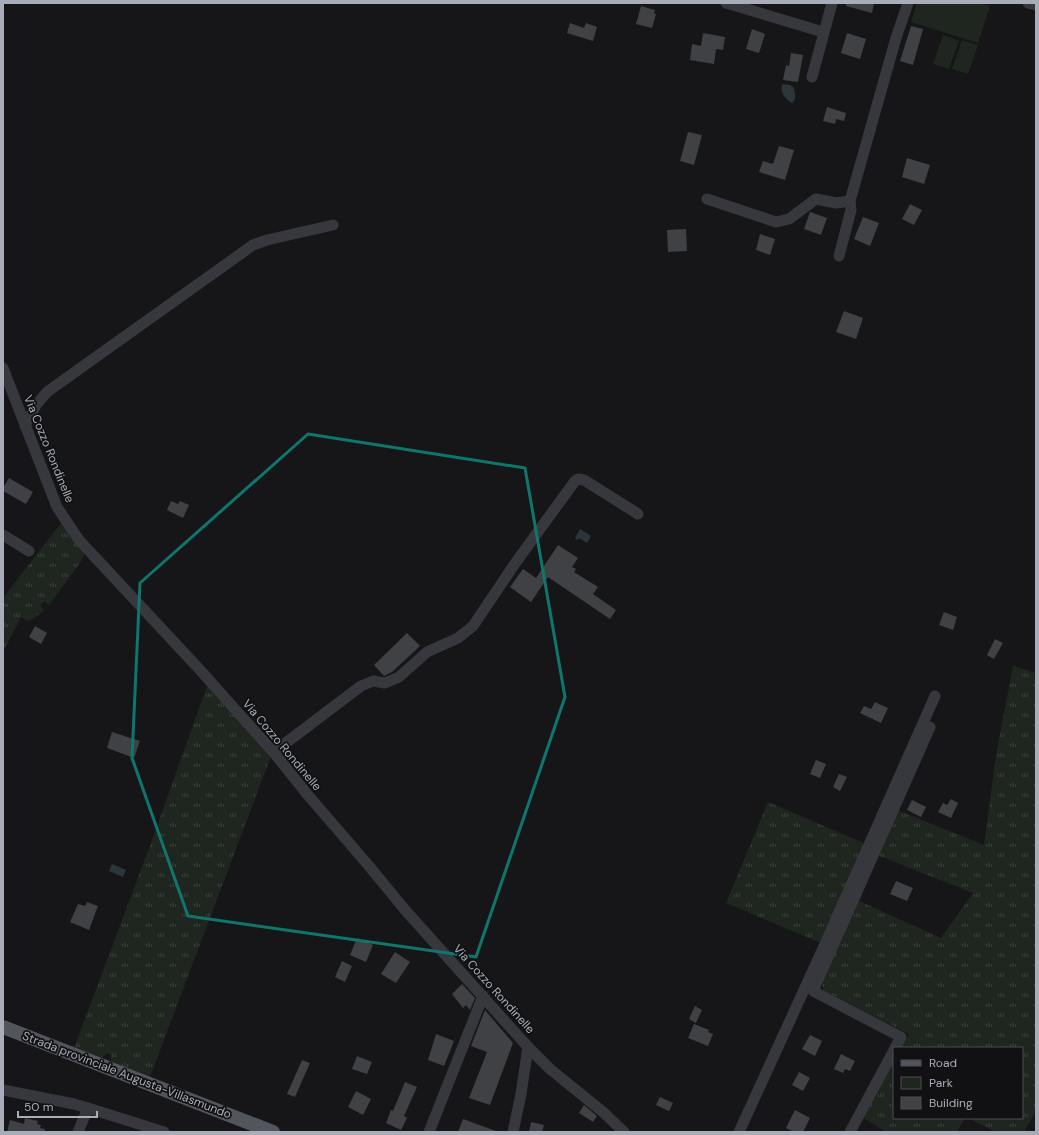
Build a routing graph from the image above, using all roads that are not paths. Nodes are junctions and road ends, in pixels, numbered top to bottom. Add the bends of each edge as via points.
1 (726, 3) edge
2 (832, 3) edge
3 (908, 3) edge
4 (1028, 3) edge
5 (1036, 5) edge
6 (824, 32) junction
7 (812, 77) dead end
8 (707, 199) dead end
9 (850, 201) junction
10 (333, 225) dead end
11 (839, 256) dead end
12 (3, 368) edge
13 (25, 426) junction
14 (638, 514) dead end
15 (3, 535) edge
16 (29, 551) dead end
17 (935, 696) dead end
18 (930, 727) dead end
19 (275, 754) junction
20 (483, 996) junction
21 (3, 1028) edge
22 (528, 1047) junction
23 (895, 1047) edge
24 (893, 1051) edge
25 (3, 1090) edge
26 (88, 1108) junction
27 (853, 1127) edge
28 (78, 1132) edge
29 (164, 1132) edge
30 (273, 1132) edge
31 (429, 1132) edge
32 (513, 1132) edge
33 (624, 1132) edge
34 (739, 1132) edge

1 - 6 street
2 - 6 street
3 - 9 street
4 - 5 street
6 - 7 street
8 - 9 street via 776,222 789,219 816,199 836,203
9 - 11 street via 851,210
10 - 13 street via 253,245 47,392 36,405
12 - 13 street, Via Cozzo Rondinelle
13 - 19 street, Via Cozzo Rondinelle via 57,507 79,540
14 - 19 street via 584,480 578,479 465,633 427,652 395,680 385,683 373,681 361,686 283,745
15 - 16 street
17 - 34 street
18 - 23 street via 813,991 901,1037
19 - 20 street, Via Cozzo Rondinelle via 406,911
20 - 22 street, Via Cozzo Rondinelle
20 - 31 street
21 - 30 main road, Strada provinciale Augusta-Villasmundo
22 - 32 street, Via Cozzo Rondinelle
22 - 33 street
24 - 27 street
25 - 26 street
26 - 28 street
26 - 29 street

